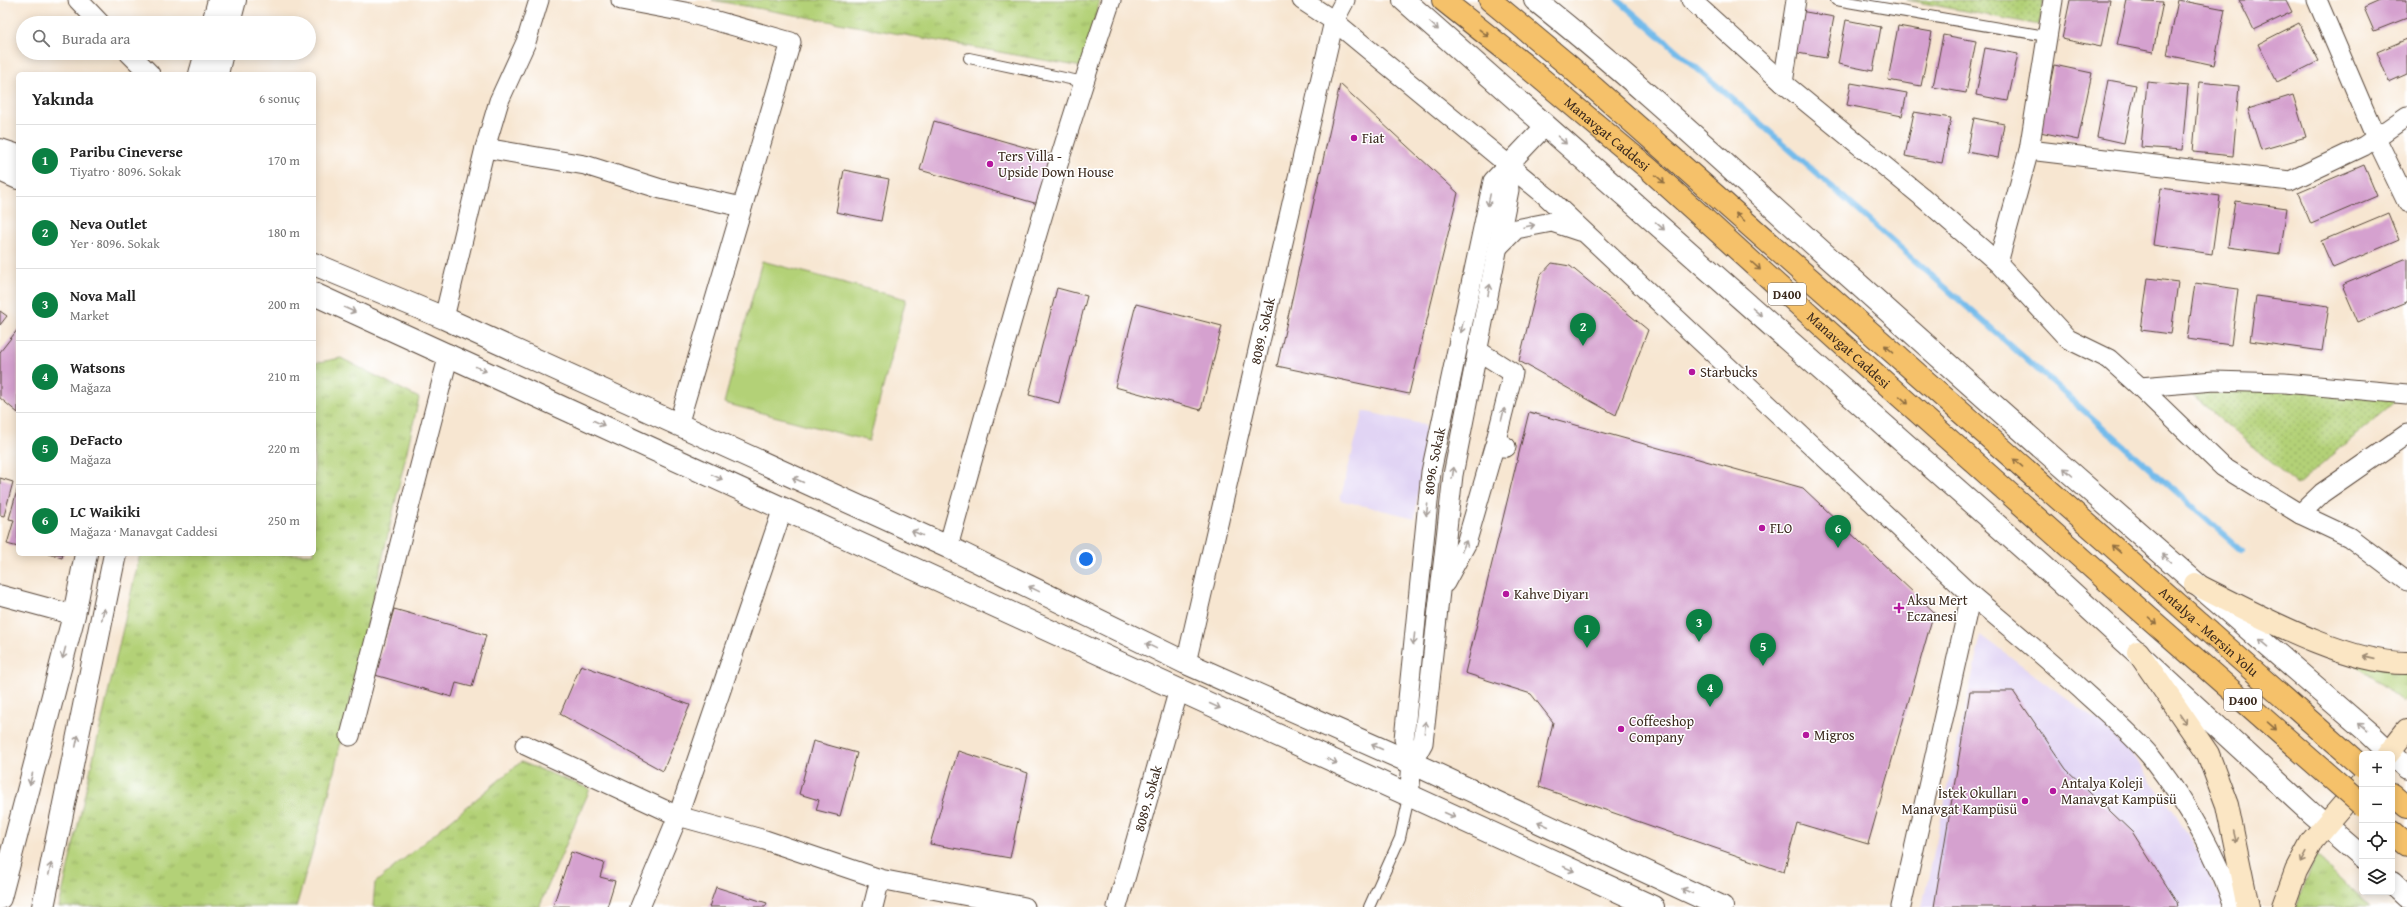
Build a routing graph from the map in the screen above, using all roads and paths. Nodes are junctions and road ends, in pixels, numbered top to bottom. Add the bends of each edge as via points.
1 (78, 0) edge
2 (219, 0) edge
3 (235, 0) edge
4 (540, 0) edge
5 (620, 0) edge
6 (1112, 0) edge
7 (1302, 0) edge
8 (1345, 0) edge
9 (1404, 0) edge
10 (1443, 0) edge
11 (1490, 0) edge
12 (1535, 0) edge
13 (1691, 0) edge
14 (1796, 0) edge
15 (1836, 0) edge
16 (2053, 0) edge
17 (2317, 0) edge
18 (93, 16) edge
19 (215, 16) edge
20 (231, 16) edge
21 (1334, 21) junction
22 (2046, 36) junction
23 (969, 58) dead end
24 (136, 60) edge
25 (204, 60) edge
26 (220, 60) edge
27 (148, 72) edge
28 (201, 72) edge
29 (217, 72) edge
30 (1084, 82) junction
31 (1784, 83) junction
32 (2407, 116) edge
33 (1546, 125) junction
34 (2376, 138) junction
35 (485, 148) junction
36 (0, 150) edge
37 (2029, 150) junction
38 (16, 155) edge
39 (1508, 166) junction
40 (0, 170) edge
41 (16, 177) edge
42 (2407, 202) edge
43 (742, 207) junction
44 (1585, 233) junction
45 (1498, 247) junction
46 (1998, 263) junction
47 (316, 265) edge
48 (316, 295) edge
49 (444, 318) junction
50 (1477, 350) junction
51 (449, 354) junction
52 (2140, 387) junction
53 (2407, 394) edge
54 (678, 425) junction
55 (2407, 434) edge
56 (783, 508) junction
57 (2300, 514) junction
58 (948, 547) junction
59 (86, 556) edge
60 (115, 556) edge
61 (2145, 575) joint
62 (2407, 581) edge
63 (2196, 584) junction
64 (1440, 593) junction
65 (0, 595) edge
66 (1972, 595) junction
67 (2124, 596) joint
68 (74, 615) junction
69 (2138, 652) junction
70 (1186, 663) junction
71 (2407, 663) edge
72 (1179, 689) junction
73 (2407, 730) edge
74 (350, 736) dead end
75 (526, 745) dead end
76 (2387, 751) edge
77 (2392, 751) edge
78 (2395, 758) edge
79 (1412, 763) junction
80 (2359, 764) edge
81 (2407, 768) edge
82 (2359, 786) edge
83 (1409, 797) junction
84 (2395, 797) edge
85 (2359, 802) edge
86 (2407, 807) edge
87 (678, 816) junction
88 (2325, 824) junction
89 (2395, 835) edge
90 (2407, 845) edge
91 (2359, 854) edge
92 (880, 879) junction
93 (2395, 886) edge
94 (2407, 897) edge
95 (0, 898) edge
96 (42, 907) edge
97 (640, 907) edge
98 (873, 907) edge
99 (1025, 907) edge
100 (1118, 907) edge
101 (1369, 907) edge
102 (1652, 907) edge
103 (1722, 907) edge
104 (1901, 907) edge
105 (2234, 907) edge
106 (2248, 907) edge
107 (2283, 907) edge

1 - 18 street
2 - 19 street
3 - 20 street
4 - 35 street via 526,42 499,101
5 - 43 street via 685,12 791,42
6 - 30 street
7 - 21 street
8 - 21 street, 8089. Sokak
9 -> 33 street
10 -> 67 highway, Manavgat Caddesi / D400 via 1649,170
61 -> 11 highway, Manavgat Caddesi / D400 via 1574,70
63 -> 12 street via 1858,285 1602,53
13 - 31 street
14 - 31 street
15 - 22 lane
16 - 22 street
17 - 34 street
21 - 39 street
21 - 70 street, 8089. Sokak
22 - 37 street
23 - 30 lane
24 - 27 street
25 - 28 street
26 - 29 street
30 - 58 street via 1019,294
31 - 46 street
32 - 34 street
33 - 39 street, 8096. Sokak
33 -> 69 street
34 - 37 street via 2290,181
34 - 42 street
35 - 43 street via 585,165 661,189
35 - 49 street
36 - 38 street
37 - 46 street
39 - 44 street
39 - 45 street, 8096. Sokak via 1509,190
39 -> 79 street, 8096. Sokak via 1493,181 1431,472 1404,739
40 - 41 street
43 - 54 street
45 -> 44 street via 1516,229 1552,222
44 - 66 street
50 -> 45 street, 8096. Sokak
46 - 52 street via 2068,339 2109,359
47 - 49 street
48 -> 51 street
49 - 54 street
64 -> 50 street, 8096. Sokak via 1453,475
64 -> 50 street via 1466,544 1494,447 1506,446 1496,440 1513,373
51 -> 56 street
51 - 74 street
52 - 53 street via 2214,381 2291,384
52 - 57 street via 2223,467
58 -> 54 street
55 - 57 street via 2322,493
56 - 72 street
56 - 87 street
57 - 62 street via 2349,536
70 -> 58 street
59 - 68 street
96 -> 60 street
61 - 80 highway, Antalya - Mersin Yolu / D400
71 -> 63 main road via 2338,649 2299,634
76 -> 63 street
79 -> 64 street, 8096. Sokak via 1423,743
65 - 68 street
66 - 104 street
66 - 105 street via 2117,721 2150,757 2186,806 2222,872
67 -> 85 highway, Antalya - Mersin Yolu / D400, bridge
68 -> 95 street
69 - 88 street
69 -> 106 main road via 2208,754 2227,805
79 -> 70 street
72 -> 83 street
72 - 100 street, 8089. Sokak
73 - 77 main road
75 - 87 street
78 - 81 street
79 - 83 street, 8096. Sokak
103 -> 79 street
82 - 88 main road
83 - 101 lane via 1400,838
83 -> 102 street
84 - 86 highway
87 - 92 street via 765,840
87 - 97 street
88 - 91 street
88 -> 107 main road via 2312,841 2296,871
89 - 90 highway
92 - 98 street
92 - 99 street
93 - 94 street

